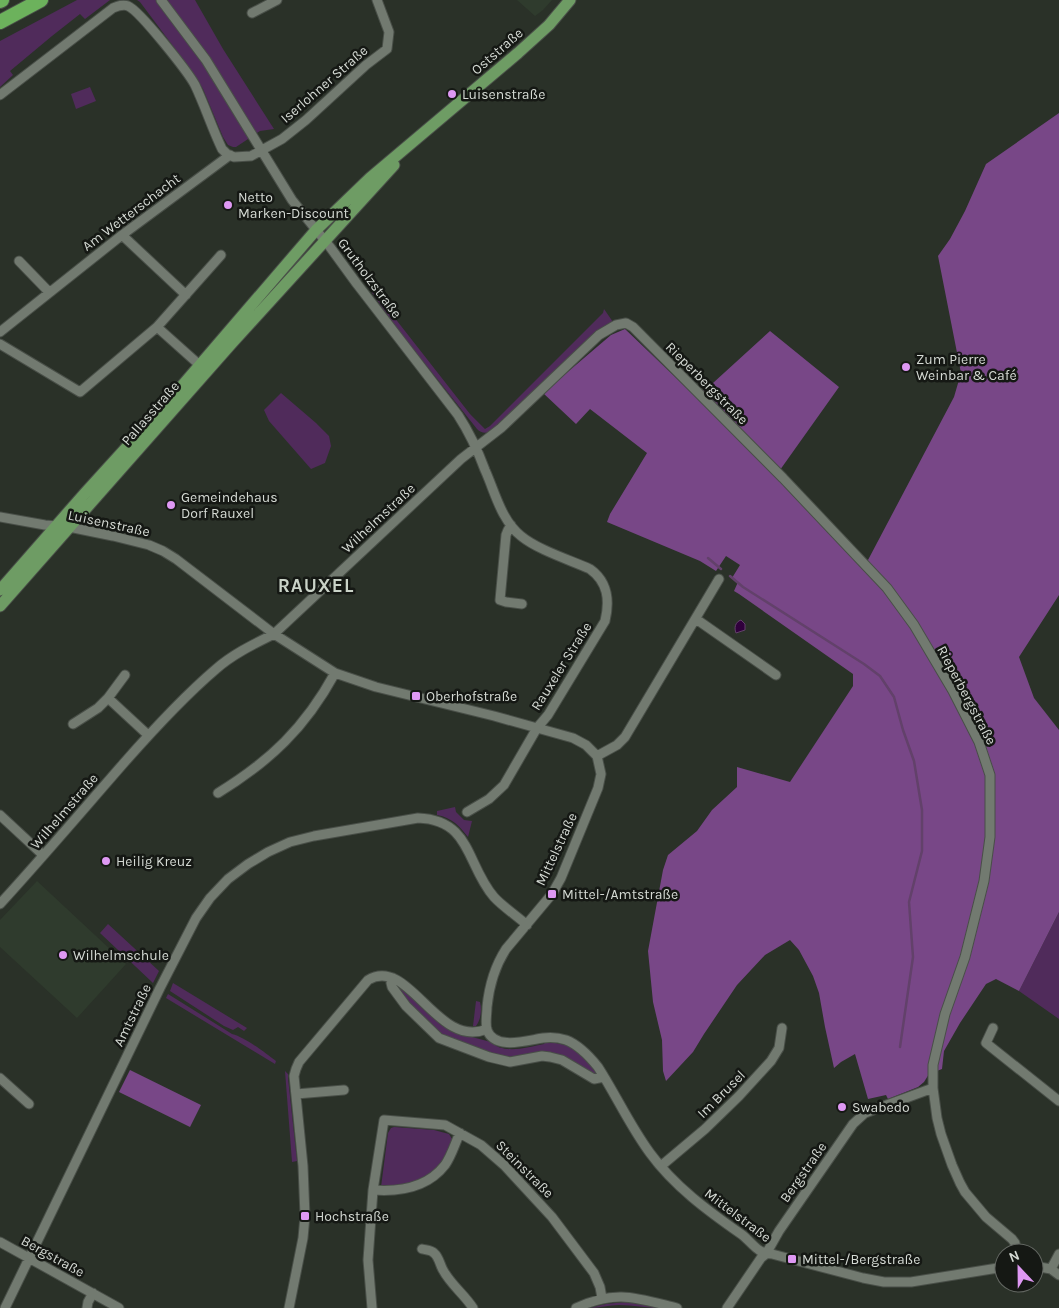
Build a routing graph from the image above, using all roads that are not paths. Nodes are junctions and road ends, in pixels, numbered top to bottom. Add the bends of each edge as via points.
1 (41, 0) edge
2 (161, 0) edge
3 (278, 0) edge
4 (377, 0) edge
5 (570, 0) edge
6 (252, 13) dead end
7 (0, 22) edge
8 (0, 95) edge
9 (416, 140) junction
10 (262, 151) junction
11 (230, 155) junction
12 (316, 230) junction
13 (122, 235) junction
14 (325, 241) junction
15 (221, 255) dead end
16 (19, 261) dead end
17 (50, 292) junction
18 (186, 295) junction
19 (626, 323) joint
20 (157, 327) junction
21 (0, 332) edge
22 (0, 344) edge
23 (203, 368) junction
24 (475, 447) junction
25 (0, 517) edge
26 (511, 526) junction
27 (56, 527) junction
28 (69, 527) junction
29 (719, 579) dead end
30 (0, 590) edge
31 (522, 604) dead end
32 (0, 606) edge
33 (696, 619) junction
34 (274, 634) junction
35 (335, 673) junction
36 (126, 675) dead end
37 (776, 675) dead end
38 (108, 698) junction
39 (73, 724) dead end
40 (538, 728) junction
41 (148, 735) junction
42 (596, 756) junction
43 (218, 793) dead end
44 (467, 812) dead end
45 (0, 815) edge
46 (43, 855) junction
47 (0, 904) edge
48 (527, 925) junction
49 (392, 978) junction
50 (782, 1028) dead end
51 (992, 1028) dead end
52 (487, 1029) junction
53 (604, 1077) junction
54 (0, 1078) edge
55 (933, 1088) junction
56 (344, 1090) dead end
57 (296, 1094) junction
58 (1059, 1101) edge
59 (29, 1104) dead end
60 (460, 1132) junction
61 (661, 1166) junction
62 (373, 1190) junction
63 (0, 1242) edge
64 (1015, 1243) edge
65 (422, 1248) dead end
66 (766, 1254) junction
67 (1059, 1254) edge
68 (29, 1258) junction
69 (1044, 1268) edge
70 (994, 1269) edge
71 (1051, 1269) junction
72 (1059, 1275) edge
73 (93, 1294) junction
74 (602, 1298) junction
75 (5, 1308) edge
76 (86, 1308) edge
77 (119, 1308) edge
78 (289, 1308) edge
79 (372, 1308) edge
80 (473, 1308) edge
81 (576, 1308) edge
82 (677, 1308) edge
83 (727, 1308) edge

1 - 7 highway
2 - 10 street, Grutholzstraße via 206,60
3 - 6 street
4 - 10 street, Iserlohner Straße via 389,32 387,49 306,120
5 - 9 main road, Oststraße via 524,47
8 - 11 street via 113,8 129,6 142,17 194,84 222,149
9 - 12 main road, Oststraße via 370,178
9 - 14 main road, Oststraße
10 - 11 street, Iserlohner Straße via 251,156
10 - 12 street, Grutholzstraße via 292,200
11 - 13 street, Am Wetterschacht
12 - 14 street, Grutholzstraße
12 - 23 main road, Pallasstraße
13 - 17 street, Am Wetterschacht
13 - 18 street
14 - 23 main road, Pallasstraße
14 - 24 street, Grutholzstraße via 458,415
15 - 18 street
16 - 17 street
17 - 21 street, Am Wetterschacht
18 - 20 street
19 - 24 street, Wilhelmstraße via 599,335 501,428
19 - 55 street, Rieperbergstraße via 778,473 887,588 914,625 979,742 990,775 990,837 984,881 966,957 945,1014 933,1065
20 - 22 street via 80,392
20 - 23 street
23 - 27 main road, Pallasstraße
23 - 28 main road, Pallasstraße
24 - 26 street, Rauxeler Straße
24 - 34 street, Wilhelmstraße
25 - 27 street, Luisenstraße
26 - 31 street via 506,535 500,600
26 - 40 street, Rauxeler Straße via 532,543 598,575 609,606 605,621
27 - 28 street, Luisenstraße
27 - 30 main road, Pallasstraße
28 - 32 main road, Pallasstraße
28 - 34 street, Luisenstraße via 163,551
29 - 33 street
33 - 37 street
33 - 42 street via 625,738
34 - 35 street
34 - 41 street, Wilhelmstraße via 217,668
35 - 40 street via 376,687
35 - 43 street via 306,719 276,752
36 - 38 street
38 - 39 street
38 - 41 street
40 - 42 street via 573,738
40 - 44 street, Rauxeler Straße via 504,785
41 - 46 street, Wilhelmstraße
42 - 48 street, Mittelstraße via 601,774 598,788 577,841 552,894
45 - 46 street
46 - 47 street, Wilhelmstraße
48 - 52 street, Mittelstraße via 506,949 498,964 489,992
48 - 68 street, Amtstraße via 494,898 457,832 432,818 290,842 248,864 228,879 196,918
49 - 52 street via 404,984 437,1017 451,1025 474,1032
49 - 53 street via 392,987 406,1006 439,1038 510,1062 550,1056 594,1079
49 - 57 street via 379,976 368,980 299,1062 294,1076
50 - 61 street, Im Brusel via 779,1048 771,1061 705,1129
51 - 58 street via 986,1043
52 - 53 street, Mittelstraße via 493,1037 510,1043 546,1038 566,1040 591,1059
53 - 61 street, Mittelstraße via 642,1142
54 - 59 street
55 - 64 street, Rieperbergstraße via 941,1134 960,1183 986,1217
55 - 66 street, Bergstraße via 859,1117 779,1230
56 - 57 street
57 - 78 street via 304,1221
60 - 62 street via 445,1164 431,1178 399,1190
60 - 62 street, Steinstraße via 444,1125 384,1120
60 - 74 street, Steinstraße via 482,1145 504,1165 552,1217 594,1273
61 - 66 street, Mittelstraße via 710,1213
62 - 79 street via 368,1260
63 - 68 street, Bergstraße
65 - 80 street via 433,1251 442,1269
66 - 70 street, Mittelstraße via 884,1282 912,1282
66 - 83 street, Bergstraße
67 - 71 street
68 - 73 street, Bergstraße
68 - 75 street, Amtstraße
69 - 71 street
71 - 72 street
73 - 76 street, Bergstraße
73 - 77 street, Bergstraße
74 - 81 street
74 - 82 street via 634,1297

